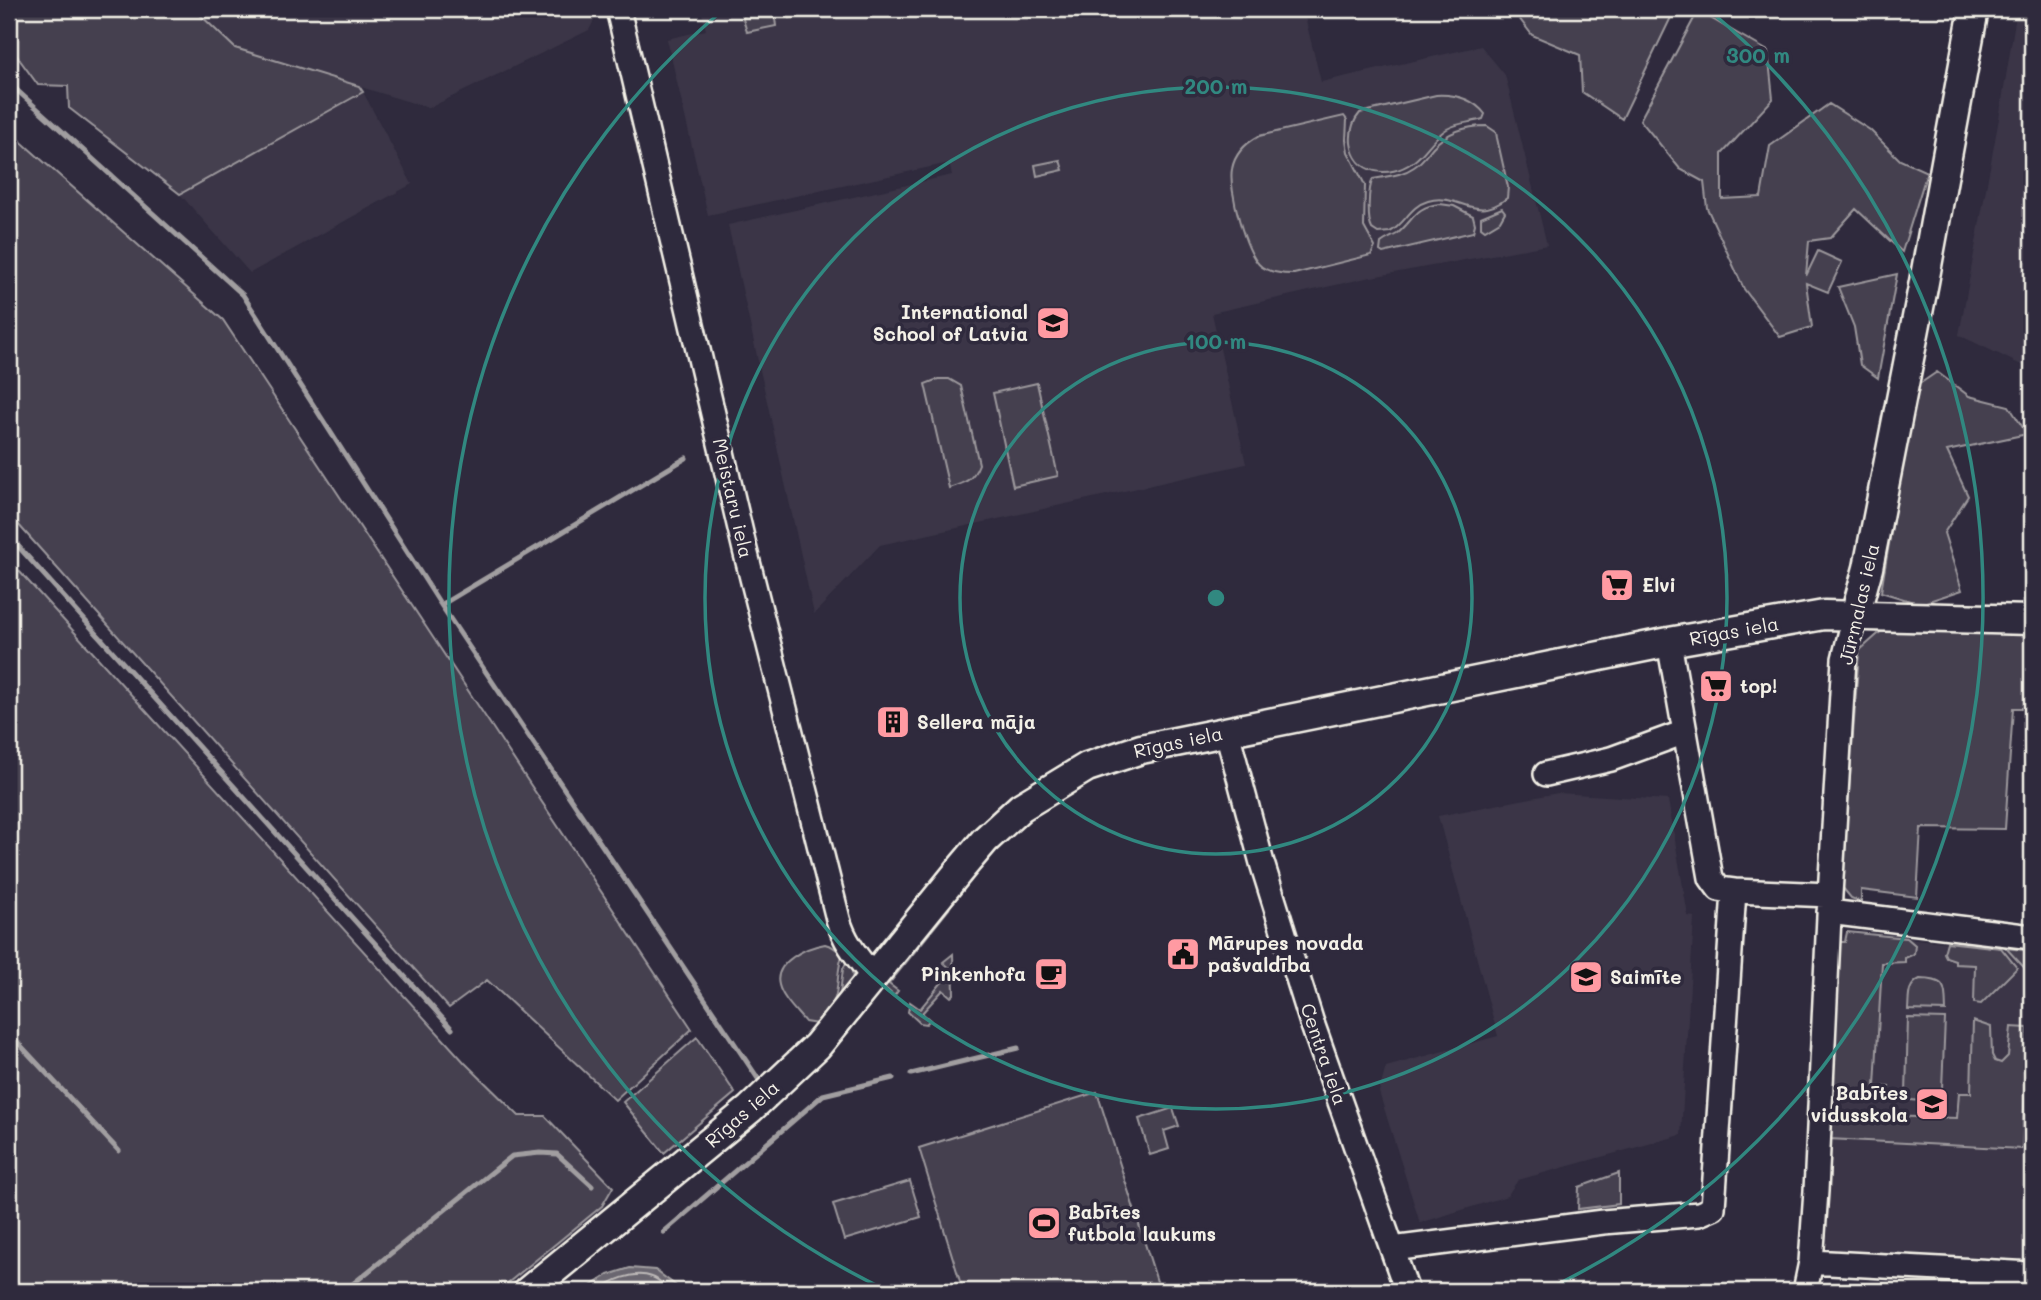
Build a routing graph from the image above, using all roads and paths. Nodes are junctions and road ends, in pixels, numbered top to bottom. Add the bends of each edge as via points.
1 (618, 9) edge
2 (1974, 9) edge
3 (1855, 615) junction
4 (2032, 620) edge
5 (1669, 642) junction
6 (1227, 732) junction
7 (1685, 732) junction
8 (1546, 775) dead end
9 (1734, 891) junction
10 (1830, 903) junction
11 (2032, 937) edge
12 (873, 977) junction
13 (1392, 1249) junction
14 (1811, 1262) junction
15 (2032, 1274) edge
16 (527, 1291) edge
17 (1407, 1291) edge
18 (1805, 1291) edge

1 - 12 street, Meistaru iela via 745,550 838,919 853,952
2 - 3 main road, Jūrmalas iela via 1868,568
3 - 4 main road, Rīgas iela
3 - 5 main road, Rīgas iela via 1824,615
3 - 10 street, Jūrmalas iela via 1844,659
5 - 6 main road, Rīgas iela
5 - 7 street
6 - 12 main road, Rīgas iela via 1108,758 1021,807 985,840
6 - 13 street, Centra iela via 1311,1020
7 - 8 street via 1611,759
7 - 9 street via 1711,878 1719,889
9 - 10 street
9 - 13 street via 1713,1208 1699,1214
10 - 11 street
10 - 14 street, Jūrmalas iela
12 - 16 main road, Rīgas iela via 817,1046 750,1109
13 - 17 street, Centra iela
14 - 15 street
14 - 18 street, Jūrmalas iela

